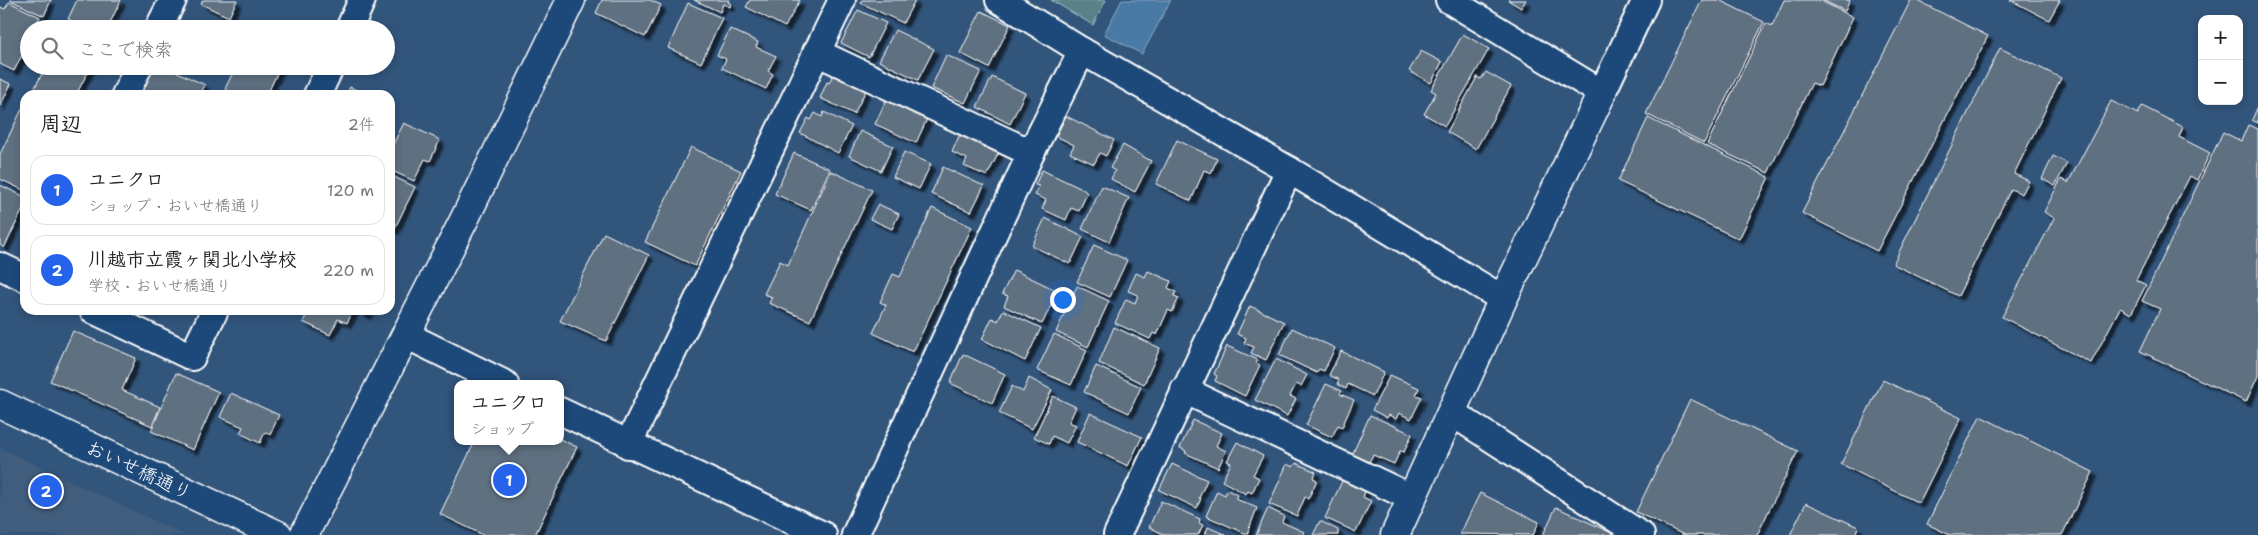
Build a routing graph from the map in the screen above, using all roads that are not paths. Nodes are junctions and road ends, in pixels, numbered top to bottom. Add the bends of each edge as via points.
1 (173, 0) edge
2 (362, 0) edge
3 (571, 0) edge
4 (842, 0) edge
5 (999, 0) edge
6 (1449, 0) edge
7 (1646, 0) edge
8 (163, 20) edge
9 (353, 20) edge
10 (1082, 51) junction
11 (816, 52) junction
12 (135, 75) edge
13 (327, 75) edge
14 (127, 90) edge
15 (319, 90) edge
16 (1602, 93) junction
17 (1031, 153) junction
18 (1289, 170) junction
19 (0, 266) edge
20 (20, 276) edge
21 (1503, 299) junction
22 (104, 315) edge
23 (213, 315) edge
24 (406, 335) junction
25 (496, 380) edge
26 (1184, 390) junction
27 (0, 404) edge
28 (564, 413) edge
29 (1452, 414) junction
30 (628, 445) junction
31 (1412, 498) junction
32 (278, 535) edge
33 (304, 535) edge
34 (823, 535) edge
35 (856, 535) edge
36 (1116, 535) edge
37 (1395, 535) edge
38 (1641, 535) edge

1 - 8 street
2 - 9 street
3 - 24 street
4 - 11 street
5 - 10 street
6 - 16 street
7 - 16 street
10 - 17 street
10 - 18 street
11 - 17 street
11 - 30 street
12 - 14 street
13 - 15 street
16 - 21 street
17 - 35 street
18 - 21 street
18 - 26 street
19 - 20 street
21 - 29 street
22 - 23 street via 192,357
24 - 25 street
24 - 33 street
26 - 31 street
26 - 36 street
27 - 32 street, おいせ橋通り
28 - 30 street
29 - 31 street
29 - 38 street
30 - 34 street
31 - 37 street

